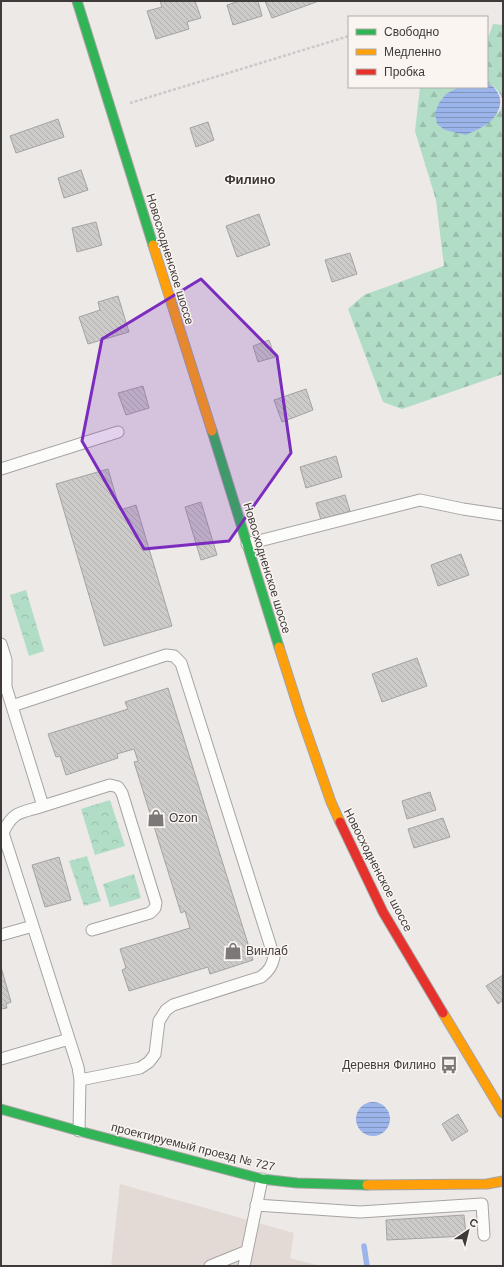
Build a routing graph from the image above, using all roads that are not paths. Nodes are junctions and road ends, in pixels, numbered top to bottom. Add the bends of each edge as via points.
1 (77, 1) edge
2 (118, 432) dead end
3 (1, 469) edge
4 (503, 515) edge
5 (247, 544) junction
6 (1, 644) edge
7 (12, 706) junction
8 (43, 806) junction
9 (32, 926) junction
10 (92, 930) dead end
11 (1, 935) edge
12 (69, 1039) junction
13 (1, 1059) edge
14 (80, 1080) junction
15 (1, 1109) edge
16 (503, 1113) edge
17 (79, 1131) junction
18 (262, 1179) junction
19 (503, 1181) edge
20 (256, 1205) junction
21 (484, 1235) dead end
22 (247, 1251) junction
23 (210, 1266) edge
24 (244, 1266) edge

1 - 5 main road, Новосходненское шоссе
2 - 3 lane
4 - 5 lane via 420,500
5 - 16 main road, Новосходненское шоссе via 331,802 383,912
6 - 7 lane via 6,660 6,686
7 - 8 lane
7 - 14 lane via 166,655 174,656 181,663 274,957 268,972 261,977 174,1005 166,1010 159,1021 155,1054 140,1068
8 - 9 lane via 14,815 3,833
8 - 10 lane via 110,786 118,787 122,793 156,903 155,908 150,913
9 - 11 lane
9 - 12 lane
12 - 13 lane
12 - 14 lane
14 - 17 lane
15 - 17 main road, проектируемый проезд № 727
17 - 18 main road, проектируемый проезд № 727
18 - 19 main road, проектируемый проезд № 727 via 368,1185 487,1184
18 - 20 lane
20 - 21 lane via 360,1212 482,1204
20 - 22 lane
22 - 23 lane
22 - 24 lane

